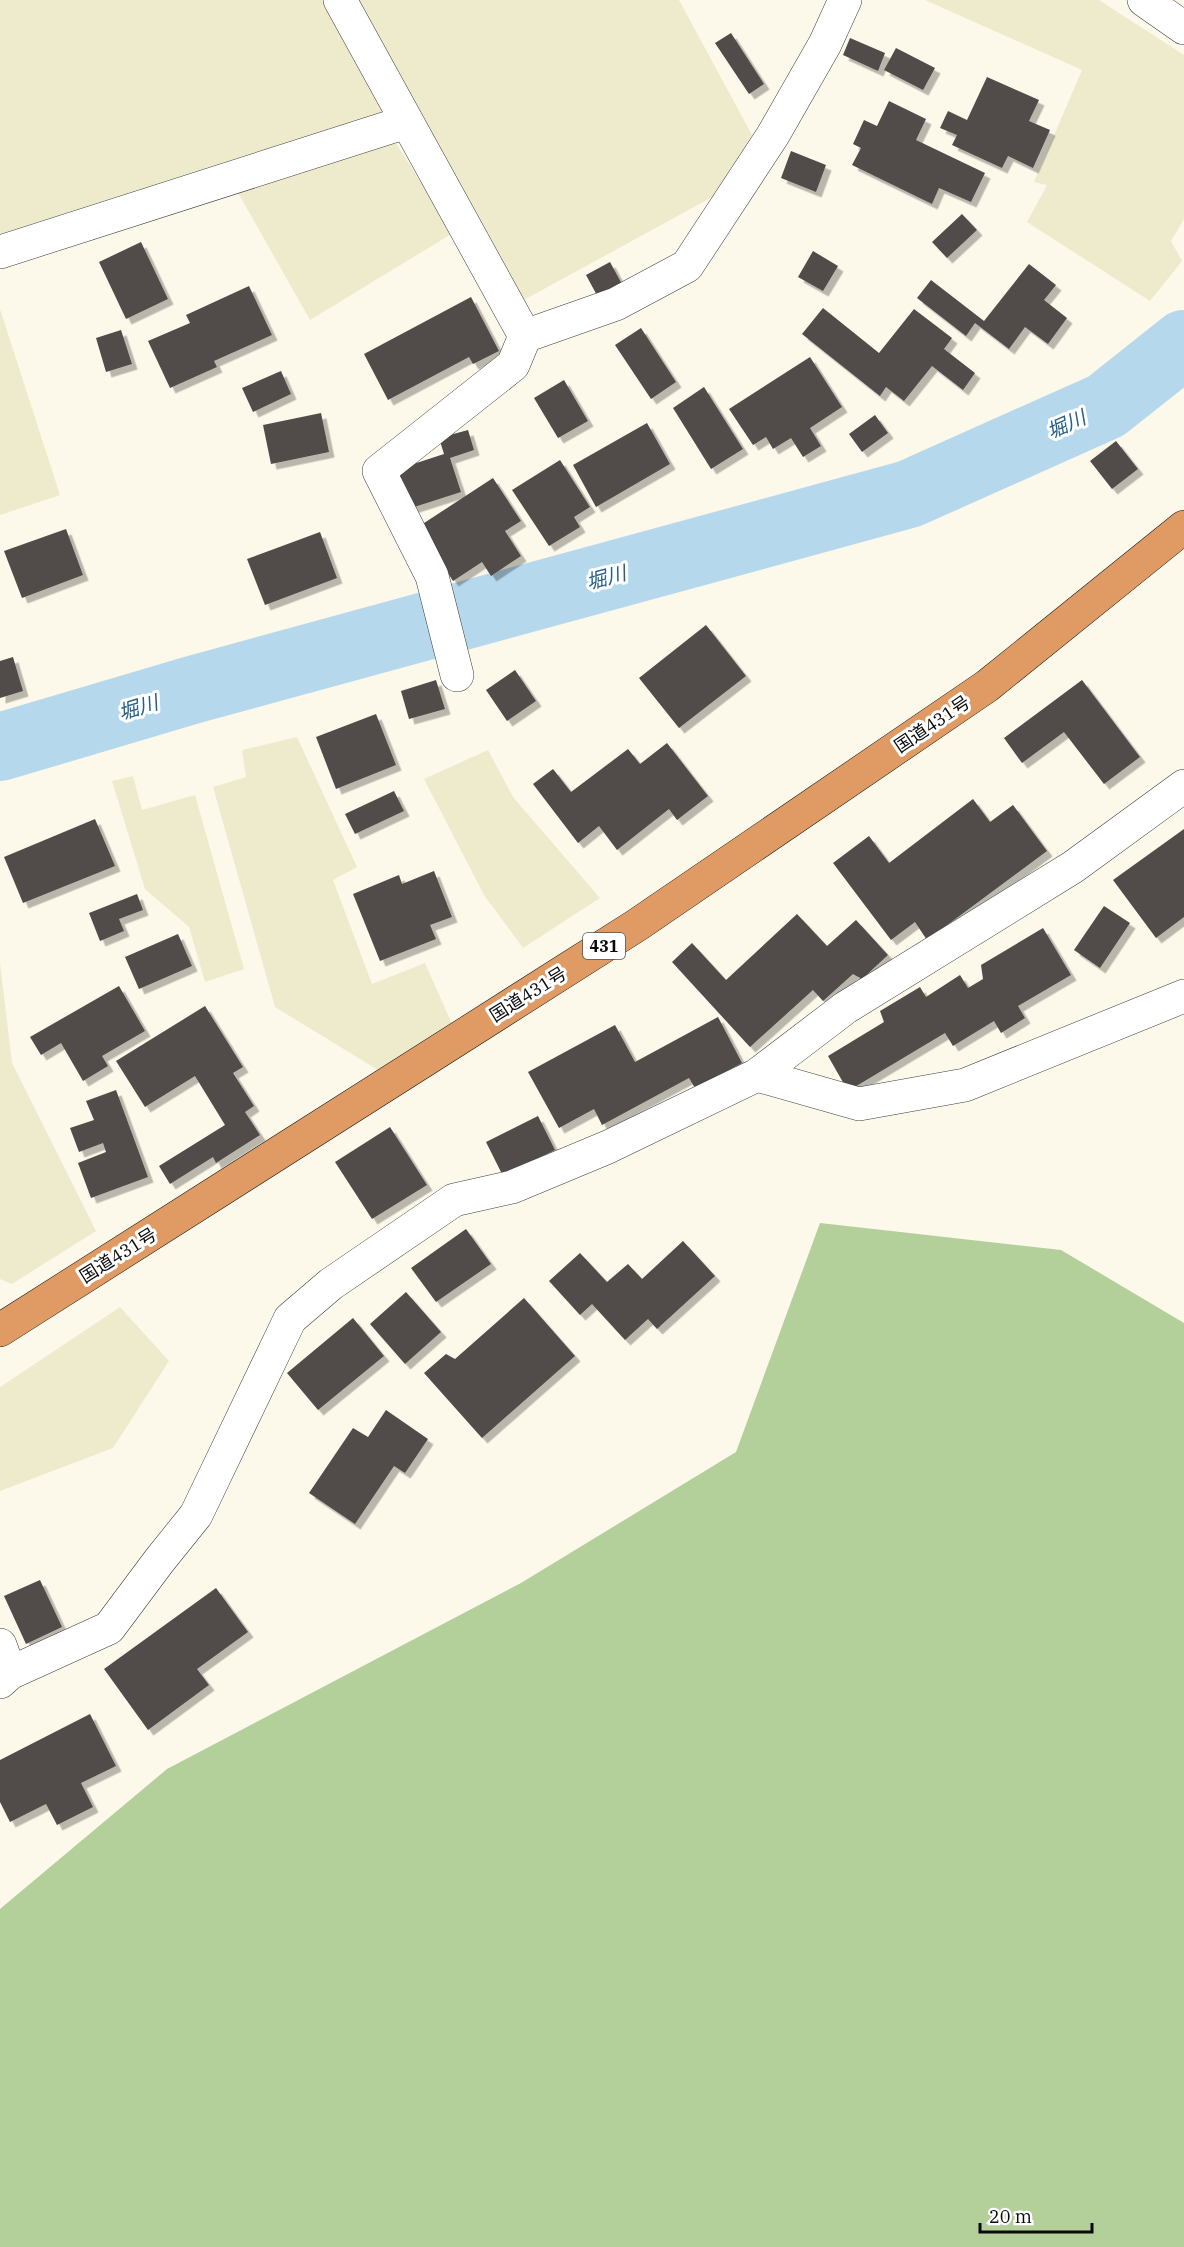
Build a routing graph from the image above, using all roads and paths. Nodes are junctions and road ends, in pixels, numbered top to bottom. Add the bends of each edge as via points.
1 (340, 0) edge
2 (845, 0) edge
3 (1144, 0) edge
4 (1184, 28) edge
5 (406, 122) junction
6 (0, 252) edge
7 (525, 336) junction
8 (1184, 527) edge
9 (457, 675) dead end
10 (1184, 786) edge
11 (1184, 996) edge
12 (757, 1075) junction
13 (0, 1330) edge
14 (3, 1667) edge

1 - 5 street
2 - 7 street via 825,44 773,135 687,266 616,304
3 - 4 street
5 - 6 street
5 - 7 street
7 - 9 street via 513,365 379,471 432,576
8 - 13 highway, 国道431号 / 431 via 987,686 646,918
10 - 12 street via 1073,867 845,1008
11 - 12 street via 965,1085 859,1104
12 - 14 street via 608,1148 512,1187 454,1200 331,1284 290,1319 196,1515 110,1628

